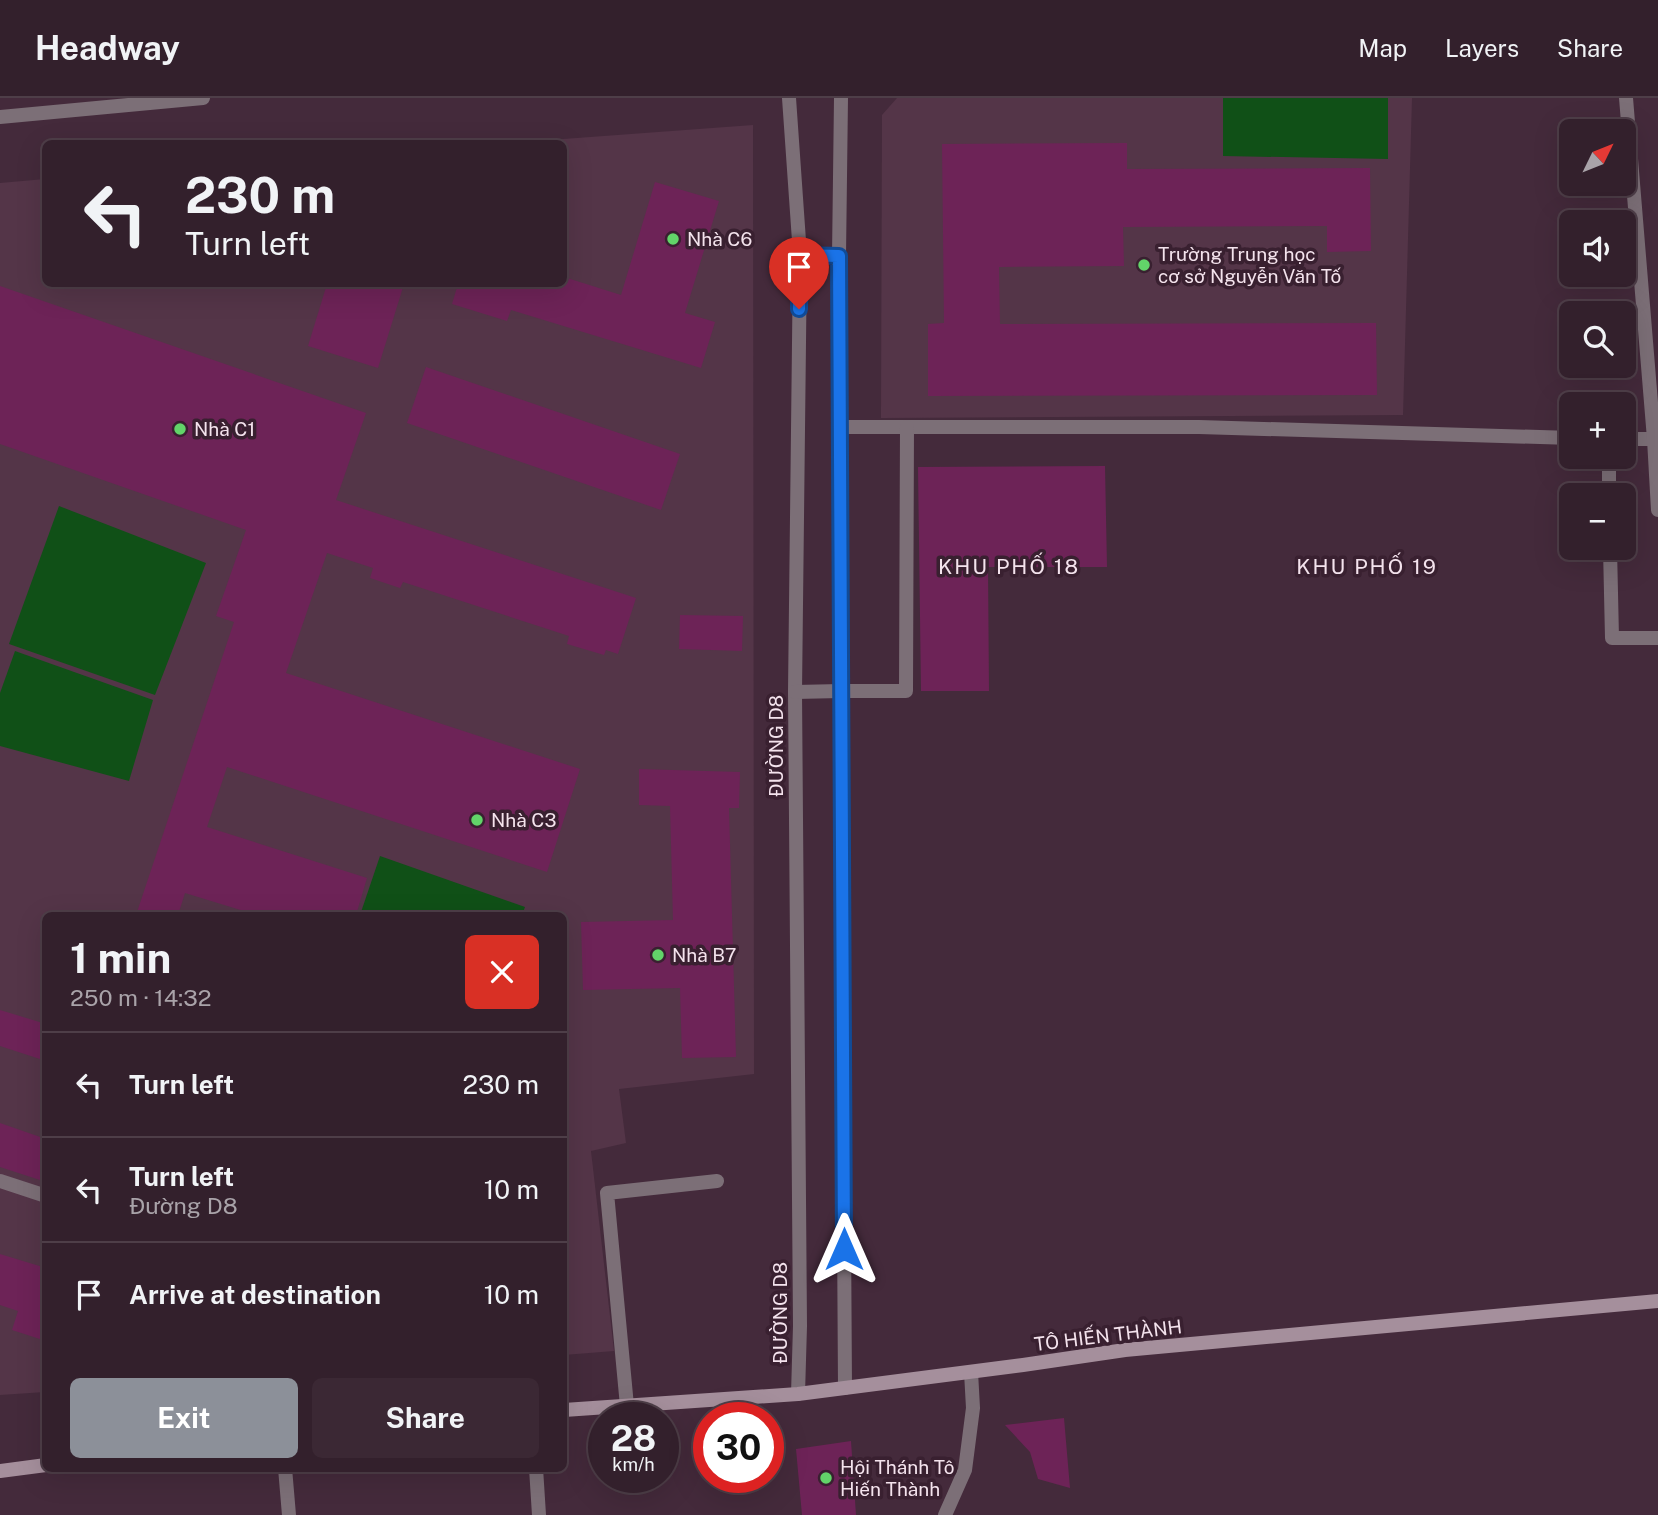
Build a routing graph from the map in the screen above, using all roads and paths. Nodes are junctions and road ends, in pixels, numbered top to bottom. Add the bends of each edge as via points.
1 (203, 98) edge
2 (789, 98) edge
3 (841, 98) edge
4 (1626, 98) edge
5 (0, 117) edge
6 (800, 255) junction
7 (839, 256) junction
8 (839, 427) junction
9 (906, 427) junction
10 (1559, 438) edge
11 (1636, 439) edge
12 (1654, 439) junction
13 (1658, 510) edge
14 (1610, 560) edge
15 (1658, 638) edge
16 (841, 691) junction
17 (795, 692) junction
18 (0, 1181) edge
19 (717, 1181) dead end
20 (42, 1195) edge
21 (1658, 1301) edge
22 (971, 1372) junction
23 (845, 1388) junction
24 (798, 1394) junction
25 (627, 1402) edge
26 (679, 1402) edge
27 (588, 1408) edge
28 (567, 1410) edge
29 (42, 1466) edge
30 (0, 1471) edge
31 (285, 1472) edge
32 (536, 1472) edge
33 (289, 1515) edge
34 (539, 1515) edge
35 (945, 1515) edge

1 - 5 street
2 - 6 street, ĐƯỜNG D8
3 - 7 street
4 - 12 street
6 - 7 street
6 - 17 street, ĐƯỜNG D8
7 - 8 street
8 - 9 street
8 - 16 street
9 - 10 street via 1199,427
9 - 16 street via 906,691
11 - 12 street
12 - 13 street
14 - 15 street via 1612,638
16 - 17 street
16 - 23 street
17 - 24 street, ĐƯỜNG D8
18 - 20 street
19 - 25 street via 607,1193
21 - 22 main road, TÔ HIẾN THÀNH via 1125,1350
22 - 23 main road, TÔ HIẾN THÀNH
22 - 35 street via 965,1470
23 - 24 main road, TÔ HIẾN THÀNH
24 - 26 main road, TÔ HIẾN THÀNH
27 - 28 main road, TÔ HIẾN THÀNH
29 - 30 main road
31 - 33 street
32 - 34 street

